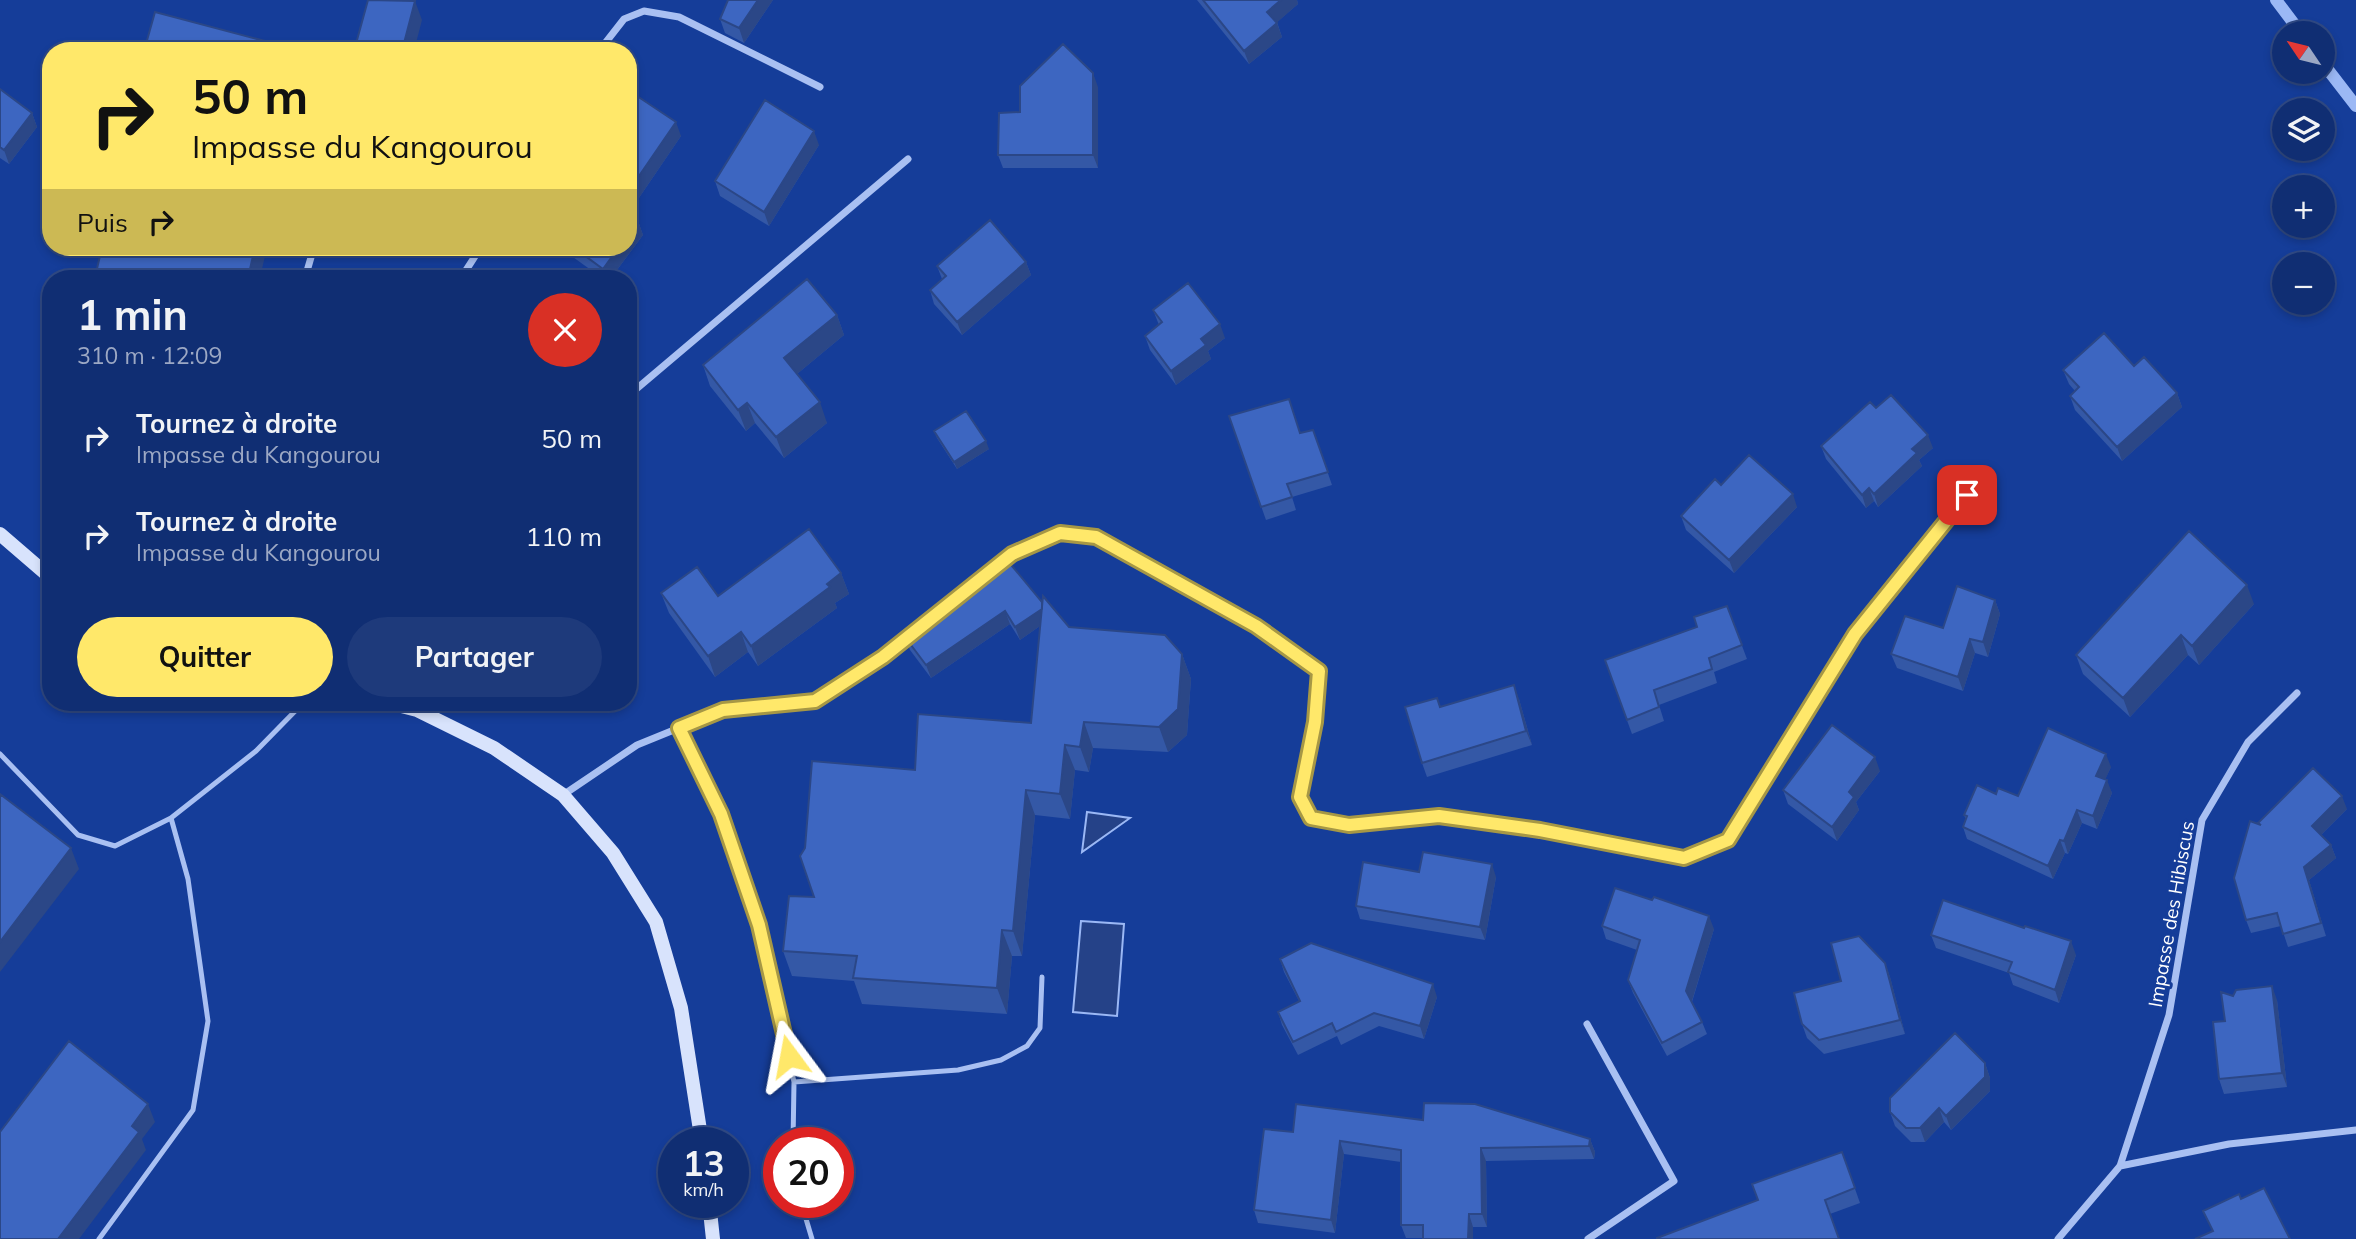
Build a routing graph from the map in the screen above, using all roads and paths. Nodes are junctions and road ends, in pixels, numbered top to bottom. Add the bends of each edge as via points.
1 (606, 42) edge
2 (820, 87) dead end
3 (908, 159) dead end
4 (637, 388) edge
5 (1983, 476) dead end
6 (0, 534) edge
7 (42, 571) edge
8 (2297, 693) dead end
9 (295, 711) edge
10 (419, 711) edge
11 (679, 728) junction
12 (0, 754) edge
13 (564, 795) junction
14 (171, 818) junction
15 (1042, 977) dead end
16 (1587, 1024) dead end
17 (794, 1082) junction
18 (700, 1127) edge
19 (793, 1127) edge
20 (2356, 1130) edge
21 (2120, 1166) junction
22 (711, 1218) edge
23 (806, 1218) edge
24 (99, 1239) edge
25 (713, 1239) edge
26 (812, 1239) edge
27 (1588, 1239) edge
28 (2058, 1239) edge

1 - 2 street via 624,19 644,11 679,17
3 - 4 street
5 - 11 street via 1855,634 1728,840 1684,858 1439,816 1349,825 1311,818 1300,797 1315,722 1319,671 1256,626 1096,537 1060,533 1012,554 883,657 815,701 723,710
6 - 7 street
8 - 21 street, Impasse des Hibiscus via 2248,742 2202,820 2169,1015
9 - 14 lane via 256,751
10 - 13 street via 494,748
11 - 13 street via 638,745
11 - 17 lane via 721,814 759,925
12 - 14 lane via 78,835 114,846
13 - 18 street via 612,853 656,922 681,1008
14 - 24 lane via 188,880 208,1021 200,1072 193,1110
15 - 17 lane via 1040,1028 1027,1046 1001,1060 958,1070
16 - 27 street via 1674,1181
17 - 19 lane
20 - 21 street via 2229,1144
21 - 28 street
22 - 25 street
23 - 26 lane

